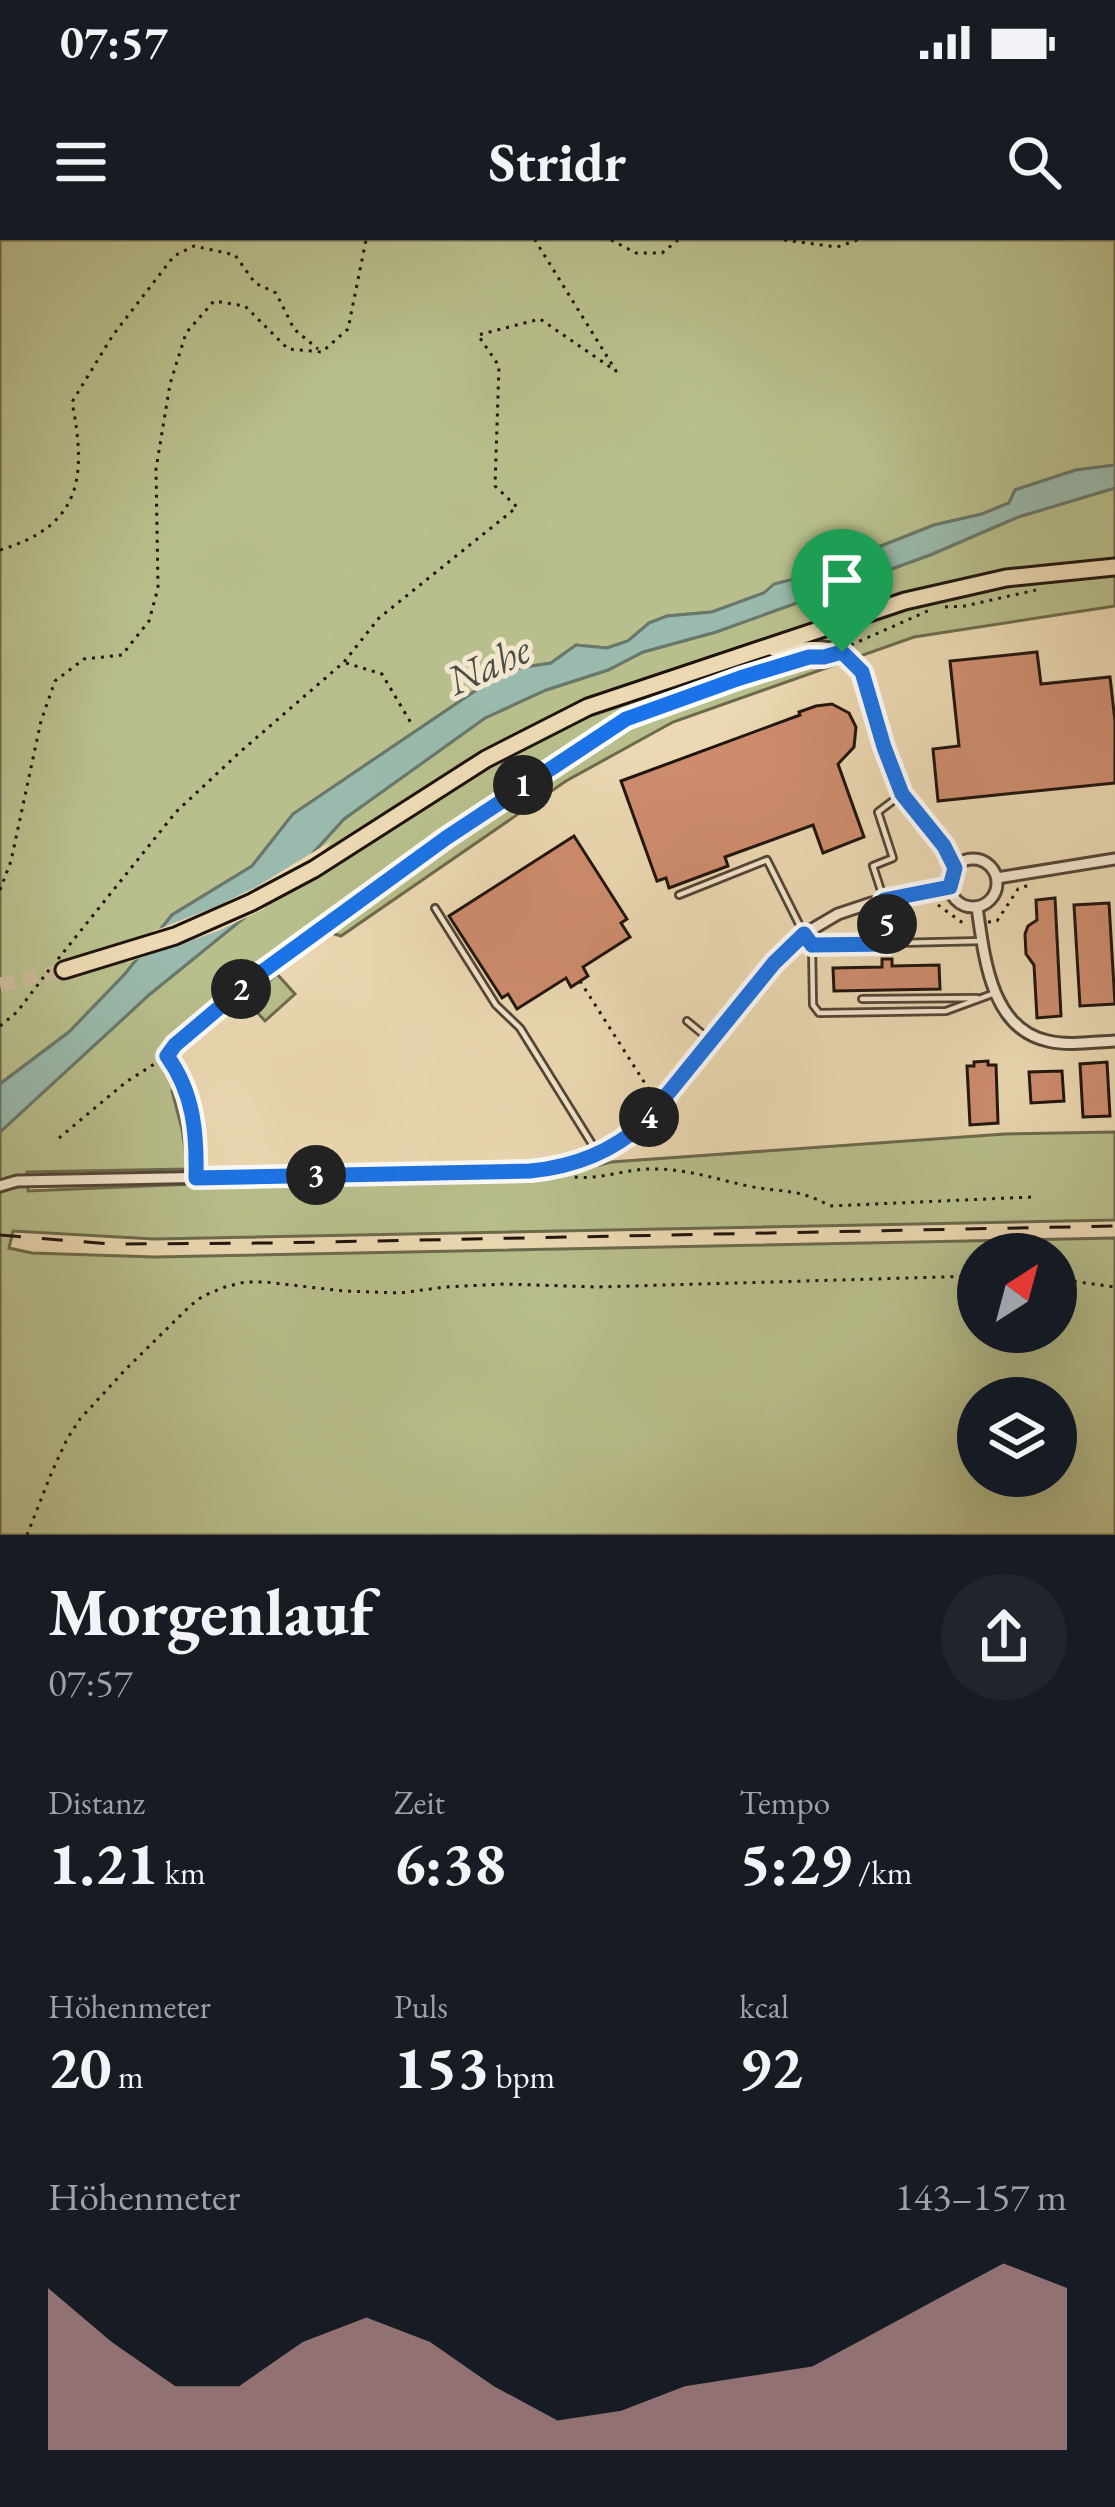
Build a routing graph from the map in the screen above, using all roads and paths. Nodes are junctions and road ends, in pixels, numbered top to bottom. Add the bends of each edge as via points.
1 (366, 240) edge
2 (535, 240) edge
3 (611, 240) edge
4 (678, 240) edge
5 (784, 240) edge
6 (858, 240) edge
7 (322, 352) junction
8 (0, 550) edge
9 (1115, 567) edge
10 (1039, 589) dead end
11 (842, 652) junction
12 (809, 657) dead end
13 (728, 658) junction
14 (344, 662) junction
15 (410, 723) dead end
16 (902, 794) junction
17 (1115, 859) edge
18 (955, 868) junction
19 (997, 878) junction
20 (1033, 884) dead end
21 (950, 887) junction
22 (0, 890) edge
23 (932, 891) junction
24 (679, 895) dead end
25 (884, 900) junction
26 (977, 907) junction
27 (435, 908) dead end
28 (980, 924) junction
29 (804, 934) junction
30 (983, 940) junction
31 (887, 944) junction
32 (812, 945) junction
33 (64, 970) tunnel mouth
34 (580, 981) dead end
35 (995, 992) junction
36 (982, 998) junction
37 (862, 999) dead end
38 (687, 1021) dead end
39 (0, 1025) edge
40 (712, 1041) junction
41 (1115, 1041) edge
42 (167, 1056) junction
43 (660, 1106) junction
44 (59, 1138) dead end
45 (598, 1154) junction
46 (564, 1166) junction
47 (196, 1178) junction
48 (0, 1186) edge
49 (1031, 1197) dead end
50 (957, 1277) edge
51 (1077, 1282) edge
52 (1115, 1287) edge
53 (27, 1535) edge

1 - 7 path via 348,329
2 - 14 path via 616,371 540,319 478,334 499,366 495,486 518,507 379,618
3 - 4 path via 662,254
5 - 6 path via 837,248
7 - 8 path via 235,255 194,246 174,256 72,402 77,482 68,508 41,535
7 - 22 path via 289,349 245,306 214,301 186,333 156,469 158,588 149,621 122,655 84,658 55,680
9 - 13 main road via 961,586
10 - 11 path via 939,607
11 - 13 street via 808,647
11 - 16 street via 862,672
12 - 42 path via 626,719 259,974
13 - 33 main road via 535,731 252,902
14 - 15 path via 382,674
14 - 39 path via 176,812
16 - 18 street
16 - 25 lane via 878,812 893,858 873,866
17 - 19 street
18 - 19 street via 974,859
18 - 21 street
19 - 26 street via 993,896
20 - 28 path via 1018,889 997,920
21 - 23 street
21 - 26 street via 959,902
23 - 25 street
23 - 28 path via 934,902 968,926
24 - 29 lane via 767,860
25 - 29 street
25 - 31 lane
26 - 28 street
27 - 45 lane
28 - 30 street
29 - 32 lane
29 - 40 street
30 - 31 lane
30 - 35 street
31 - 32 lane
32 - 36 lane via 819,1013 946,1011
34 - 43 path
35 - 36 lane
35 - 41 street via 1030,1035
36 - 37 lane
38 - 40 lane
40 - 43 street
42 - 44 path
42 - 47 path via 196,1126
43 - 45 street
45 - 46 street
46 - 47 street
46 - 49 path via 581,1179 651,1168 708,1174 808,1193 830,1206
47 - 48 street
50 - 53 path via 400,1293 245,1282 203,1296 80,1419
51 - 52 path

